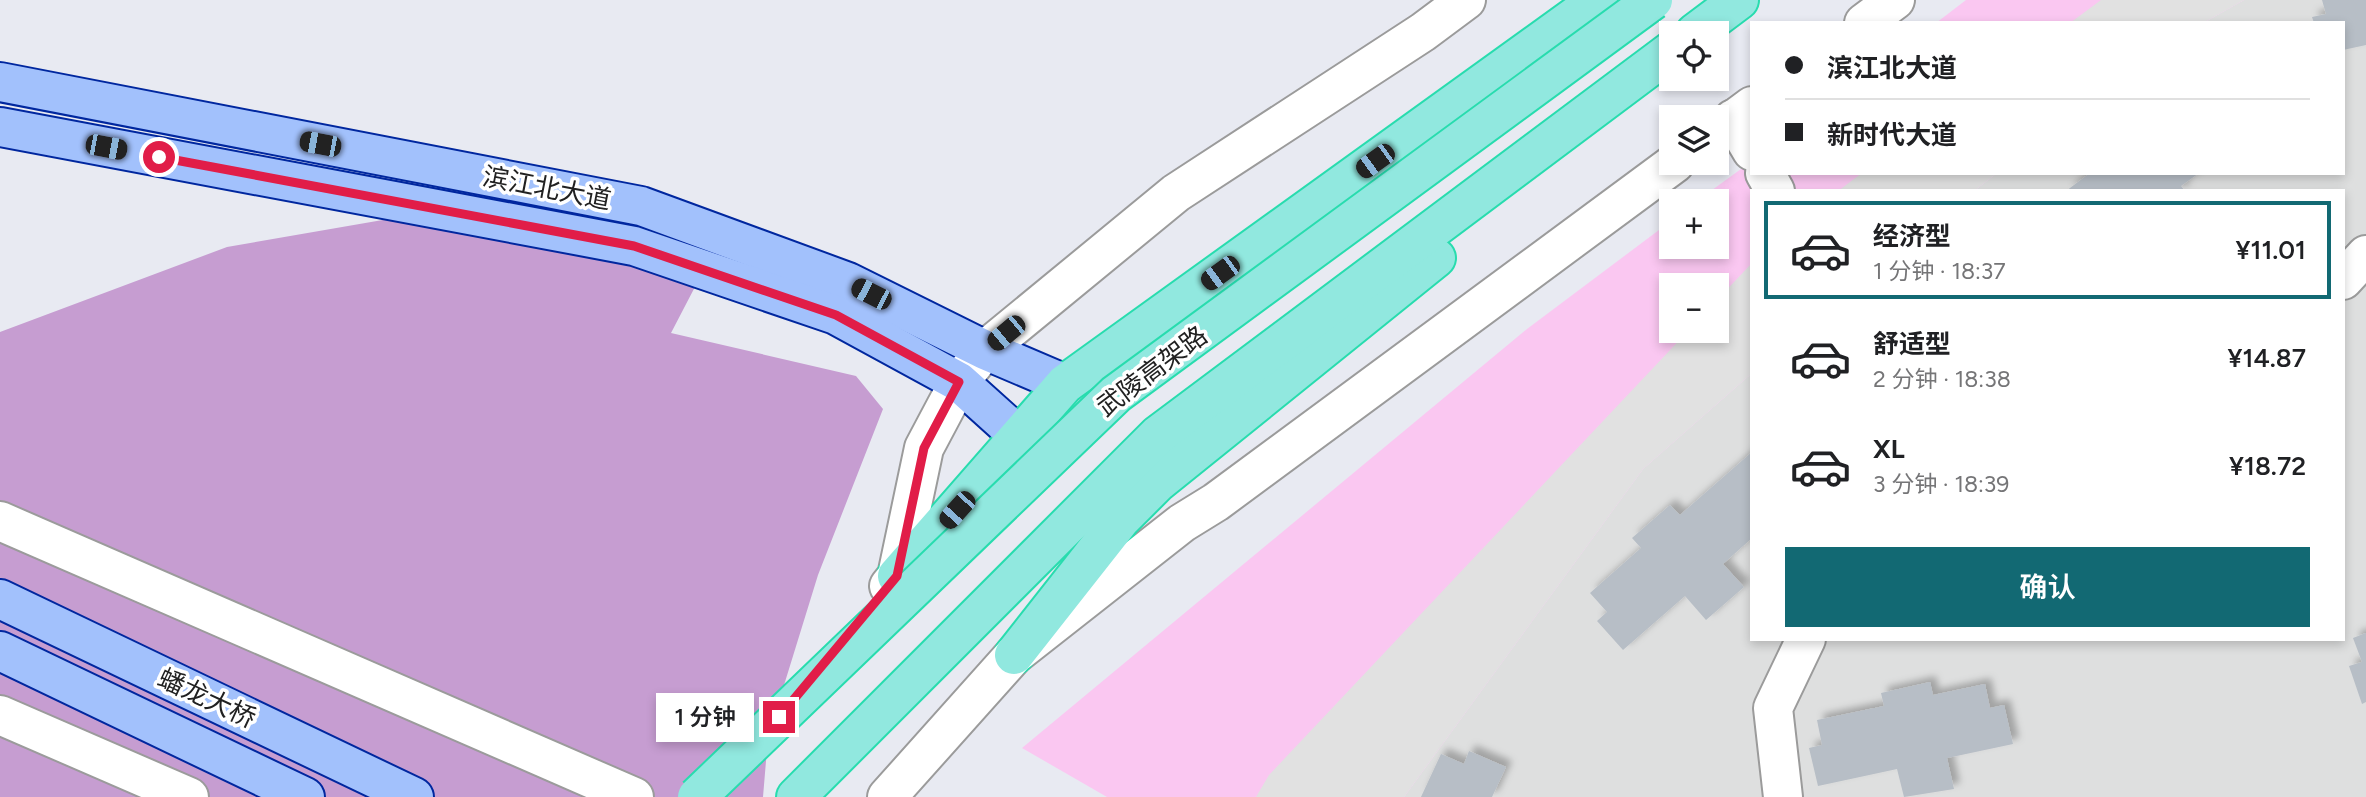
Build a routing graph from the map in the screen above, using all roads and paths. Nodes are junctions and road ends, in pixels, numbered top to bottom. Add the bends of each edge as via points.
1 (1466, 0) edge
2 (1598, 0) edge
3 (1653, 0) edge
4 (1739, 0) edge
5 (1756, 0) edge
6 (1895, 0) edge
7 (1711, 21) edge
8 (1729, 21) edge
9 (1867, 21) edge
10 (1659, 60) edge
11 (1659, 78) edge
12 (0, 82) edge
13 (0, 127) edge
14 (1659, 175) edge
15 (2366, 255) edge
16 (2345, 278) edge
17 (985, 350) junction
18 (959, 382) junction
19 (1065, 384) junction
20 (1020, 437) junction
21 (0, 521) edge
22 (897, 576) junction
23 (0, 600) edge
24 (1804, 641) edge
25 (0, 651) edge
26 (1014, 655) junction
27 (0, 715) edge
28 (190, 797) edge
29 (304, 797) edge
30 (414, 797) edge
31 (634, 797) edge
32 (697, 797) edge
33 (711, 797) edge
34 (796, 797) edge
35 (887, 797) edge
36 (1783, 797) edge

1 - 17 street via 1176,192
2 - 19 highway
3 - 32 highway, 武陵高架路, bridge via 1116,394
4 - 7 highway
5 - 8 highway
6 - 9 street
10 - 34 highway, 武陵高架路 via 1158,435
11 - 26 highway via 1157,484 1121,519
12 - 17 main road, 滨江北大道 via 641,206 848,282
13 - 18 main road, 滨江北大道 via 634,246 836,315
14 - 26 street via 1182,523
15 - 16 street
17 - 18 street
17 - 19 main road, 滨江北大道
18 - 20 main road, 滨江北大道
18 - 22 street via 924,448
19 - 20 highway
20 - 22 highway
21 - 31 street
22 - 33 street
23 - 30 main road, 蟠龙大桥
24 - 36 street via 1773,708
25 - 29 main road, 蟠龙大桥
26 - 35 street
27 - 28 street

